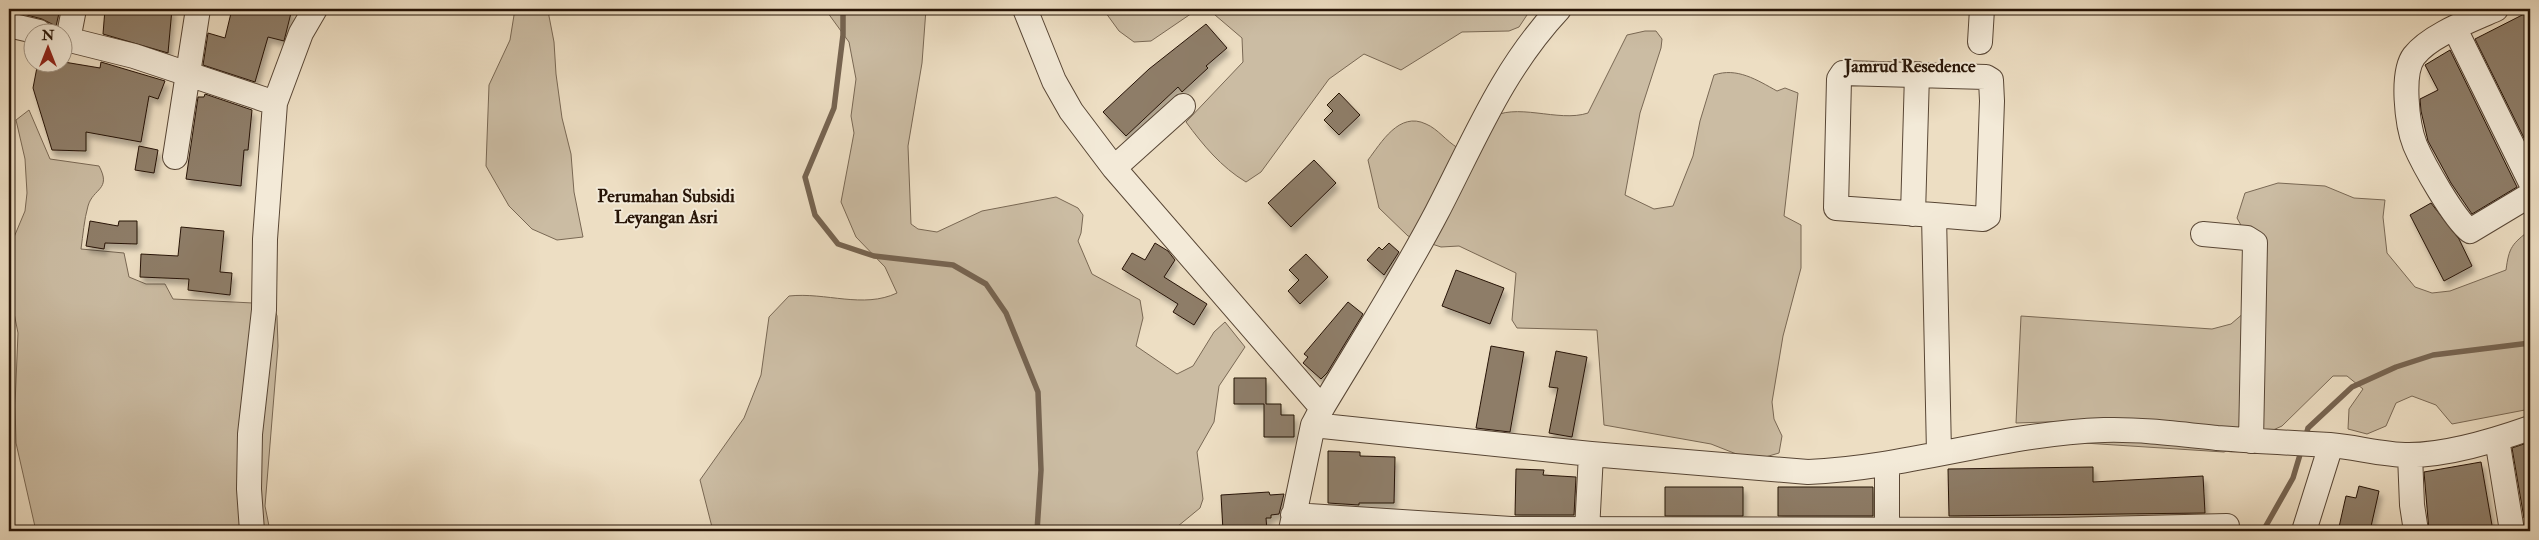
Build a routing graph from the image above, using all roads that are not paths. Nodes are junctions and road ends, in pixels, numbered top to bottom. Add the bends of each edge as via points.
1 (74, 9) edge
2 (198, 9) edge
3 (315, 9) edge
4 (1025, 9) edge
5 (1559, 9) edge
6 (1982, 9) edge
7 (2496, 9) edge
8 (70, 22) edge
9 (9, 25) edge
10 (22, 28) edge
11 (2455, 29) junction
12 (72, 41) edge
13 (1980, 42) dead end
14 (1917, 74) junction
15 (188, 75) junction
16 (275, 103) junction
17 (1183, 106) dead end
18 (175, 157) dead end
19 (1114, 168) junction
20 (2530, 181) edge
21 (2530, 195) edge
22 (1924, 215) junction
23 (2203, 234) dead end
24 (1318, 416) junction
25 (2530, 428) edge
26 (2497, 440) junction
27 (2251, 441) junction
28 (2313, 445) junction
29 (1939, 453) junction
30 (1591, 454) junction
31 (2410, 455) junction
32 (1887, 464) junction
33 (1292, 523) edge
34 (1356, 525) edge
35 (2227, 526) dead end
36 (1435, 528) edge
37 (1511, 530) edge
38 (1588, 530) edge
39 (1887, 530) edge
40 (252, 531) edge
41 (2304, 531) edge
42 (2416, 531) edge
43 (2512, 531) edge

1 - 8 street
2 - 15 street
3 - 16 street via 301,33
4 - 19 street via 1054,81 1071,111
5 - 24 street via 1522,55 1488,108 1437,213
6 - 13 street
7 - 11 street
9 - 10 street
11 - 20 street
11 - 21 street via 2427,44 2415,55 2409,67 2408,121 2415,146 2454,213 2470,231
12 - 15 street via 134,56
14 - 22 street
14 - 22 street via 1986,77 1992,86 1988,216 1983,219
14 - 22 street via 1840,74 1835,206 1838,209
15 - 16 street
15 - 18 street
16 - 40 street via 265,240 264,310 250,434
17 - 19 street
19 - 24 street
22 - 29 street
23 - 27 street via 2247,238 2255,243
24 - 30 street
24 - 33 street
25 - 26 street
26 - 31 street
26 - 43 street
27 - 28 street
27 - 29 street via 2157,431 2103,430 2040,436
28 - 31 street
28 - 41 street
29 - 32 street
30 - 32 street via 1776,471 1842,470
30 - 38 street
31 - 42 street
32 - 39 street
33 - 34 street
34 - 36 street
35 - 39 street
36 - 37 street
37 - 38 street
38 - 39 street

